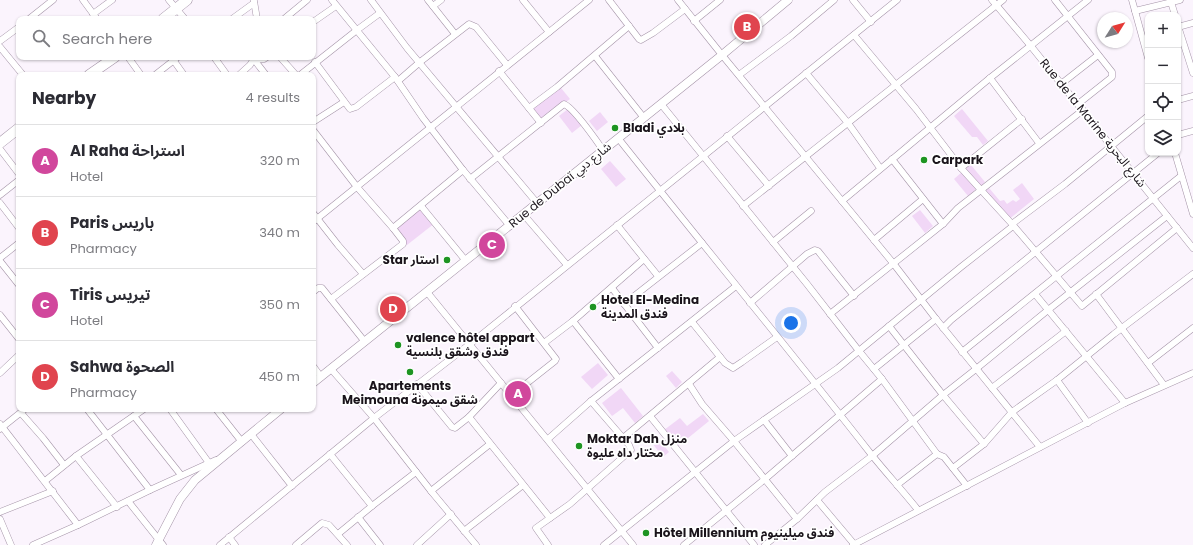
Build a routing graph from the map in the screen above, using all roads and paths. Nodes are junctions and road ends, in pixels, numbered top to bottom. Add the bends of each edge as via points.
1 (53, 0) edge
2 (83, 0) edge
3 (112, 0) edge
4 (169, 0) edge
5 (187, 0) edge
6 (307, 0) edge
7 (332, 0) edge
8 (370, 0) edge
9 (428, 0) edge
10 (441, 0) edge
11 (523, 0) edge
12 (589, 0) edge
13 (609, 0) edge
14 (678, 0) edge
15 (720, 0) edge
16 (788, 0) edge
17 (834, 0) edge
18 (854, 0) edge
19 (897, 0) edge
20 (1003, 0) edge
21 (1055, 0) edge
22 (1088, 0) edge
23 (1132, 0) edge
24 (1180, 0) edge
25 (254, 2) edge
26 (994, 2) edge
27 (1171, 2) junction
28 (336, 6) junction
29 (434, 6) junction
30 (176, 9) junction
31 (685, 9) junction
32 (1134, 11) junction
33 (1174, 12) edge
34 (380, 13) junction
35 (33, 16) edge
36 (94, 16) edge
37 (96, 16) edge
38 (167, 16) edge
39 (182, 16) edge
40 (236, 16) edge
41 (256, 16) edge
42 (288, 16) edge
43 (1068, 16) junction
44 (316, 20) edge
45 (694, 21) junction
46 (870, 22) junction
47 (1193, 23) edge
48 (1181, 25) edge
49 (629, 26) junction
50 (16, 29) edge
51 (357, 30) junction
52 (549, 32) junction
53 (455, 34) junction
54 (1181, 34) edge
55 (854, 35) junction
56 (0, 42) edge
57 (1030, 45) junction
58 (0, 47) edge
59 (1145, 48) edge
60 (722, 55) junction
61 (1098, 55) junction
62 (595, 56) junction
63 (110, 60) edge
64 (130, 60) edge
65 (175, 60) edge
66 (176, 60) edge
67 (216, 60) edge
68 (253, 60) edge
69 (255, 60) edge
70 (283, 60) edge
71 (315, 62) junction
72 (420, 62) junction
73 (1192, 62) edge
74 (507, 65) junction
75 (499, 71) junction
76 (21, 72) edge
77 (96, 72) edge
78 (139, 72) edge
79 (159, 72) edge
80 (182, 72) edge
81 (225, 72) edge
82 (242, 72) edge
83 (264, 72) edge
84 (293, 72) edge
85 (303, 72) edge
86 (806, 73) junction
87 (1193, 73) edge
88 (739, 75) junction
89 (990, 78) junction
90 (397, 79) junction
91 (1061, 84) junction
92 (895, 85) junction
93 (1193, 96) edge
94 (1181, 99) edge
95 (344, 102) junction
96 (661, 104) junction
97 (1078, 104) junction
98 (765, 106) junction
99 (457, 107) junction
100 (529, 108) junction
101 (1082, 110) junction
102 (644, 118) junction
103 (1145, 118) edge
104 (1022, 119) junction
105 (316, 120) edge
106 (541, 122) junction
107 (848, 123) junction
108 (430, 127) junction
109 (930, 128) junction
110 (16, 130) edge
111 (1193, 130) edge
112 (316, 134) edge
113 (1181, 134) edge
114 (727, 136) junction
115 (618, 138) junction
116 (0, 143) edge
117 (1039, 143) junction
118 (1111, 146) junction
119 (0, 149) edge
120 (604, 150) junction
121 (702, 156) junction
122 (806, 156) junction
123 (1154, 156) edge
124 (1176, 156) edge
125 (498, 157) junction
126 (892, 159) junction
127 (880, 168) junction
128 (961, 168) junction
129 (16, 170) edge
130 (463, 170) junction
131 (1133, 174) junction
132 (1181, 176) junction
133 (470, 179) junction
134 (16, 182) edge
135 (769, 186) junction
136 (357, 187) junction
137 (660, 190) junction
138 (982, 190) junction
139 (0, 194) edge
140 (1153, 198) junction
141 (923, 199) junction
142 (842, 201) junction
143 (0, 203) edge
144 (537, 204) junction
145 (421, 206) junction
146 (743, 206) junction
147 (810, 211) dead end
148 (1193, 214) edge
149 (524, 215) junction
150 (316, 216) edge
151 (1167, 216) junction
152 (316, 219) edge
153 (16, 224) edge
154 (943, 224) junction
155 (1012, 224) junction
156 (617, 225) junction
157 (510, 226) junction
158 (394, 228) junction
159 (1177, 228) junction
160 (874, 240) junction
161 (773, 242) junction
162 (702, 243) junction
163 (16, 246) edge
164 (1193, 248) edge
165 (1036, 252) junction
166 (0, 259) edge
167 (644, 259) junction
168 (466, 261) junction
169 (893, 263) junction
170 (567, 265) junction
171 (793, 267) junction
172 (364, 274) junction
173 (1193, 274) edge
174 (658, 276) junction
175 (1056, 276) junction
176 (16, 281) edge
177 (736, 286) junction
178 (612, 288) junction
179 (316, 290) edge
180 (426, 292) junction
181 (1070, 292) junction
182 (1035, 294) junction
183 (1096, 294) junction
184 (854, 296) junction
185 (331, 299) junction
186 (921, 299) junction
187 (750, 303) junction
188 (624, 304) junction
189 (515, 306) junction
190 (1048, 310) junction
191 (830, 314) junction
192 (0, 315) edge
193 (936, 319) junction
194 (573, 321) junction
195 (692, 322) junction
196 (889, 326) junction
197 (943, 328) junction
198 (1122, 328) junction
199 (1193, 328) edge
200 (1066, 331) junction
201 (16, 335) edge
202 (777, 337) junction
203 (365, 342) junction
204 (544, 343) junction
205 (470, 344) junction
206 (903, 345) junction
207 (658, 348) junction
208 (859, 351) junction
209 (962, 352) junction
210 (1087, 356) junction
211 (720, 357) junction
212 (16, 358) edge
213 (1148, 363) junction
214 (331, 369) junction
215 (874, 369) junction
216 (976, 369) junction
217 (316, 370) edge
218 (1, 371) edge
219 (1193, 373) edge
220 (321, 377) junction
221 (619, 379) junction
222 (882, 379) junction
223 (1057, 380) junction
224 (316, 381) edge
225 (501, 383) junction
226 (417, 384) junction
227 (689, 384) junction
228 (815, 384) junction
229 (1164, 385) junction
230 (992, 388) junction
231 (943, 395) junction
232 (512, 396) junction
233 (591, 401) junction
234 (1125, 403) junction
235 (22, 412) edge
236 (24, 412) edge
237 (89, 412) edge
238 (140, 412) edge
239 (172, 412) edge
240 (218, 412) edge
241 (277, 412) edge
242 (1012, 412) junction
243 (842, 415) junction
244 (134, 416) junction
245 (650, 416) junction
246 (469, 417) junction
247 (374, 418) junction
248 (764, 420) junction
249 (914, 420) junction
250 (1088, 423) junction
251 (1, 427) edge
252 (251, 434) junction
253 (107, 436) junction
254 (622, 438) junction
255 (548, 439) junction
256 (734, 440) junction
257 (242, 442) junction
258 (490, 444) junction
259 (984, 444) junction
260 (1040, 447) junction
261 (330, 454) junction
262 (938, 454) junction
263 (76, 456) junction
264 (792, 456) junction
265 (872, 456) junction
266 (221, 458) junction
267 (209, 463) junction
268 (64, 465) junction
269 (953, 468) junction
270 (695, 471) junction
271 (416, 472) junction
272 (181, 476) junction
273 (765, 480) junction
274 (45, 482) junction
275 (523, 485) junction
276 (898, 485) junction
277 (292, 486) junction
278 (967, 486) junction
279 (587, 488) junction
280 (150, 490) junction
281 (53, 491) junction
282 (431, 491) junction
283 (817, 500) junction
284 (128, 501) junction
285 (372, 506) junction
286 (116, 507) junction
287 (918, 510) junction
288 (726, 511) junction
289 (0, 512) edge
290 (451, 514) junction
291 (358, 517) junction
292 (550, 518) junction
293 (0, 519) edge
294 (797, 519) junction
295 (78, 525) junction
296 (464, 531) junction
297 (622, 531) junction
298 (338, 534) junction
299 (229, 537) junction
300 (46, 542) edge
301 (160, 543) edge
302 (11, 545) edge
303 (33, 545) edge
304 (220, 545) edge
305 (235, 545) edge
306 (296, 545) edge
307 (347, 545) edge
308 (380, 545) edge
309 (418, 545) edge
310 (476, 545) edge
311 (548, 545) edge
312 (604, 545) edge
313 (633, 545) edge
314 (684, 545) edge
315 (754, 545) edge
316 (765, 545) edge
317 (853, 545) edge

1 - 35 street
2 - 36 street
3 - 37 street
4 - 30 street
5 - 30 highway
6 - 42 street
7 - 28 street
8 - 34 street
9 - 29 street
10 - 29 street
11 - 52 street
12 - 52 street
13 - 49 street
14 - 31 street
15 - 45 street
16 - 60 street, Rue de Dubaï شارع دبي
17 - 88 street
18 - 46 street
19 - 46 street
20 - 26 street
21 - 43 street
22 - 43 street
23 - 32 street
24 - 27 street
25 - 40 street
25 - 41 street
26 - 57 street, Rue de la Marine شارع البحرية
26 - 92 street
27 - 32 street
27 - 33 street
28 - 44 street
28 - 51 street
29 - 53 street
30 - 38 highway
30 - 39 street
31 - 45 street
31 - 49 street via 641,40
32 - 59 street
34 - 51 street
34 - 72 street
43 - 57 street
43 - 61 street
45 - 60 street
46 - 55 street
47 - 48 street
49 - 62 street
50 - 56 street
51 - 71 street
51 - 90 street
52 - 74 street
53 - 72 street
53 - 74 street via 469,24 476,27
54 - 73 street
55 - 86 street
55 - 92 street
57 - 89 street
57 - 91 street, Rue de la Marine شارع البحرية
58 - 76 street
60 - 88 street
60 - 96 street, Rue de Dubaï شارع دبي
61 - 91 street
61 - 97 street via 1113,75
62 - 100 street
62 - 102 street
63 - 77 highway
64 - 78 street
65 - 79 street
66 - 80 street
67 - 81 street
68 - 82 street
69 - 83 street
70 - 84 street
71 - 85 street
71 - 95 street
72 - 90 street
72 - 99 street
73 - 87 street
74 - 75 street
75 - 99 street
75 - 100 street
86 - 98 street
86 - 107 street
88 - 98 street
89 - 104 street
89 - 109 street
90 - 95 street via 356,108 350,109
90 - 108 street
91 - 97 street, Rue de la Marine شارع البحرية
92 - 107 street
92 - 109 street
93 - 94 street
95 - 105 street
96 - 102 street, Rue de Dubaï شارع دبي
96 - 121 street
97 - 101 street, Rue de la Marine شارع البحرية
98 - 114 street
98 - 122 street
99 - 108 street
99 - 125 street
100 - 106 street
101 - 117 street
101 - 118 street, Rue de la Marine شارع البحرية
102 - 115 street, Rue de Dubaï شارع دبي
103 - 118 street
104 - 117 street
104 - 128 street
106 - 120 street via 564,104
106 - 125 street
107 - 122 street
107 - 127 street
108 - 130 street
108 - 136 street
109 - 126 street
109 - 128 street
110 - 116 highway
111 - 113 street
112 - 136 street
114 - 121 street
114 - 135 street
115 - 120 street, Rue de Dubaï شارع دبي
115 - 137 street
117 - 138 street
118 - 131 street, Rue de la Marine شارع البحرية
118 - 155 street
119 - 129 street
120 - 144 street, Rue de Dubaï شارع دبي
121 - 137 street
121 - 146 street
122 - 135 street
122 - 142 street
123 - 131 street
124 - 132 street
125 - 133 street
125 - 144 street
126 - 127 street
126 - 141 street
127 - 142 street
128 - 138 street
130 - 133 street
130 - 145 street
131 - 140 street, Rue de la Marine شارع البحرية
131 - 165 street
132 - 140 street
132 - 148 street
133 - 157 street
134 - 139 street
135 - 146 street
136 - 150 street
136 - 158 street
137 - 156 street
137 - 162 street
138 - 154 street via 958,208
138 - 155 street
140 - 151 street, Rue de la Marine شارع البحرية
140 - 175 street
141 - 154 street
141 - 160 street
142 - 160 street
143 - 153 street
144 - 149 street, Rue de Dubaï شارع دبي
145 - 158 street
145 - 168 street
146 - 161 street
147 - 161 street
149 - 157 street, Rue de Dubaï شارع دبي
149 - 170 street
151 - 159 street, Rue de la Marine شارع البحرية
151 - 181 street
152 - 172 street
154 - 169 street
155 - 165 street
155 - 186 street via 1013,226
156 - 167 street
156 - 170 street
157 - 168 street, Rue de Dubaï شارع دبي
158 - 172 street via 403,244
159 - 164 street, Rue de la Marine شارع البحرية
159 - 183 street
160 - 169 street
161 - 171 street
162 - 174 street
162 - 177 street
163 - 166 street
165 - 175 street
165 - 197 street
166 - 176 street
167 - 174 street
167 - 178 street
168 - 180 street, Rue de Dubaï شارع دبي
169 - 184 street
169 - 186 street
170 - 189 street
171 - 184 street via 811,251 818,251
171 - 187 street
171 - 191 street
172 - 185 street
173 - 198 street
174 - 188 street
175 - 181 street
175 - 182 street
177 - 187 street
177 - 195 street
178 - 188 street
178 - 194 street
179 - 185 street via 322,288
180 - 203 street, Rue de Dubaï شارع دبي
180 - 205 street
181 - 183 street via 1082,306
181 - 190 street
182 - 190 street
182 - 209 street
183 - 198 street
184 - 191 street
185 - 203 street
186 - 193 street
186 - 196 street
187 - 202 street
188 - 207 street
189 - 204 street
189 - 205 street
190 - 200 street
190 - 216 street
191 - 208 street
192 - 201 street
193 - 197 street
193 - 206 street
194 - 204 street
194 - 221 street
195 - 207 street
195 - 211 street
196 - 206 street
196 - 208 street
197 - 209 street
198 - 210 street
198 - 213 street
199 - 213 street
200 - 210 street
200 - 230 street
202 - 211 street via 733,368
202 - 228 street
203 - 214 street, Rue de Dubaï شارع دبي
204 - 232 street via 555,356 555,361
205 - 225 street
205 - 226 street
206 - 215 street
206 - 231 street
207 - 221 street
208 - 215 street
208 - 228 street
209 - 216 street
210 - 223 street
210 - 234 street
211 - 227 street
212 - 218 street
213 - 229 street
214 - 220 street, Rue de Dubaï شارع دبي
214 - 247 street
215 - 222 street
216 - 230 street
216 - 231 street
217 - 220 street
219 - 229 street
220 - 224 street, Rue de Dubaï شارع دبي
221 - 233 street
222 - 243 street
222 - 249 street
223 - 242 street
223 - 250 street
225 - 232 street
225 - 246 street
226 - 246 street via 452,427 457,427
226 - 247 street
227 - 245 street
227 - 256 street via 702,404
228 - 243 street
228 - 248 street
229 - 234 street
230 - 242 street
231 - 249 street
231 - 259 street
232 - 255 street
233 - 254 street
233 - 255 street
234 - 250 street
235 - 251 street
236 - 268 street
237 - 253 street
238 - 244 street
239 - 267 street
240 - 257 street
241 - 252 street
242 - 259 street
242 - 260 street
243 - 264 street
243 - 265 street
244 - 253 street
244 - 272 street
245 - 254 street
245 - 270 street
246 - 258 street
247 - 261 street
247 - 271 street
248 - 256 street
248 - 264 street
249 - 262 street
249 - 265 street
250 - 260 street
251 - 274 street
252 - 257 street
252 - 277 street
253 - 263 street
253 - 280 street
254 - 279 street via 631,450
255 - 279 street
256 - 270 street
256 - 273 street
257 - 266 street
258 - 275 street
258 - 282 street
259 - 269 street
260 - 278 street
261 - 277 street
261 - 285 street
262 - 269 street via 941,454
262 - 276 street
263 - 268 street
263 - 286 street
264 - 273 street
265 - 276 street
265 - 283 street
266 - 267 street
266 - 301 street via 187,489 174,509
267 - 272 street
268 - 274 street
269 - 278 street
270 - 288 street
270 - 297 street
271 - 282 street
271 - 285 street
272 - 280 street
273 - 288 street
273 - 294 street
274 - 281 street
275 - 292 street
275 - 296 street
276 - 287 street
277 - 299 street
278 - 287 street
279 - 292 street
279 - 297 street
280 - 284 street
281 - 289 street
281 - 295 street
282 - 290 street
283 - 294 street
283 - 317 street
284 - 286 street
284 - 301 street
285 - 291 street
286 - 295 street
287 - 317 street
288 - 314 street
288 - 315 street
290 - 296 street
290 - 309 street
291 - 298 street
291 - 308 street
292 - 311 street via 536,528
293 - 302 street
294 - 316 street
295 - 300 street
296 - 310 street
297 - 312 street
297 - 313 street
298 - 306 street via 329,525 322,523
298 - 307 street
299 - 304 street
299 - 305 street
300 - 303 street

